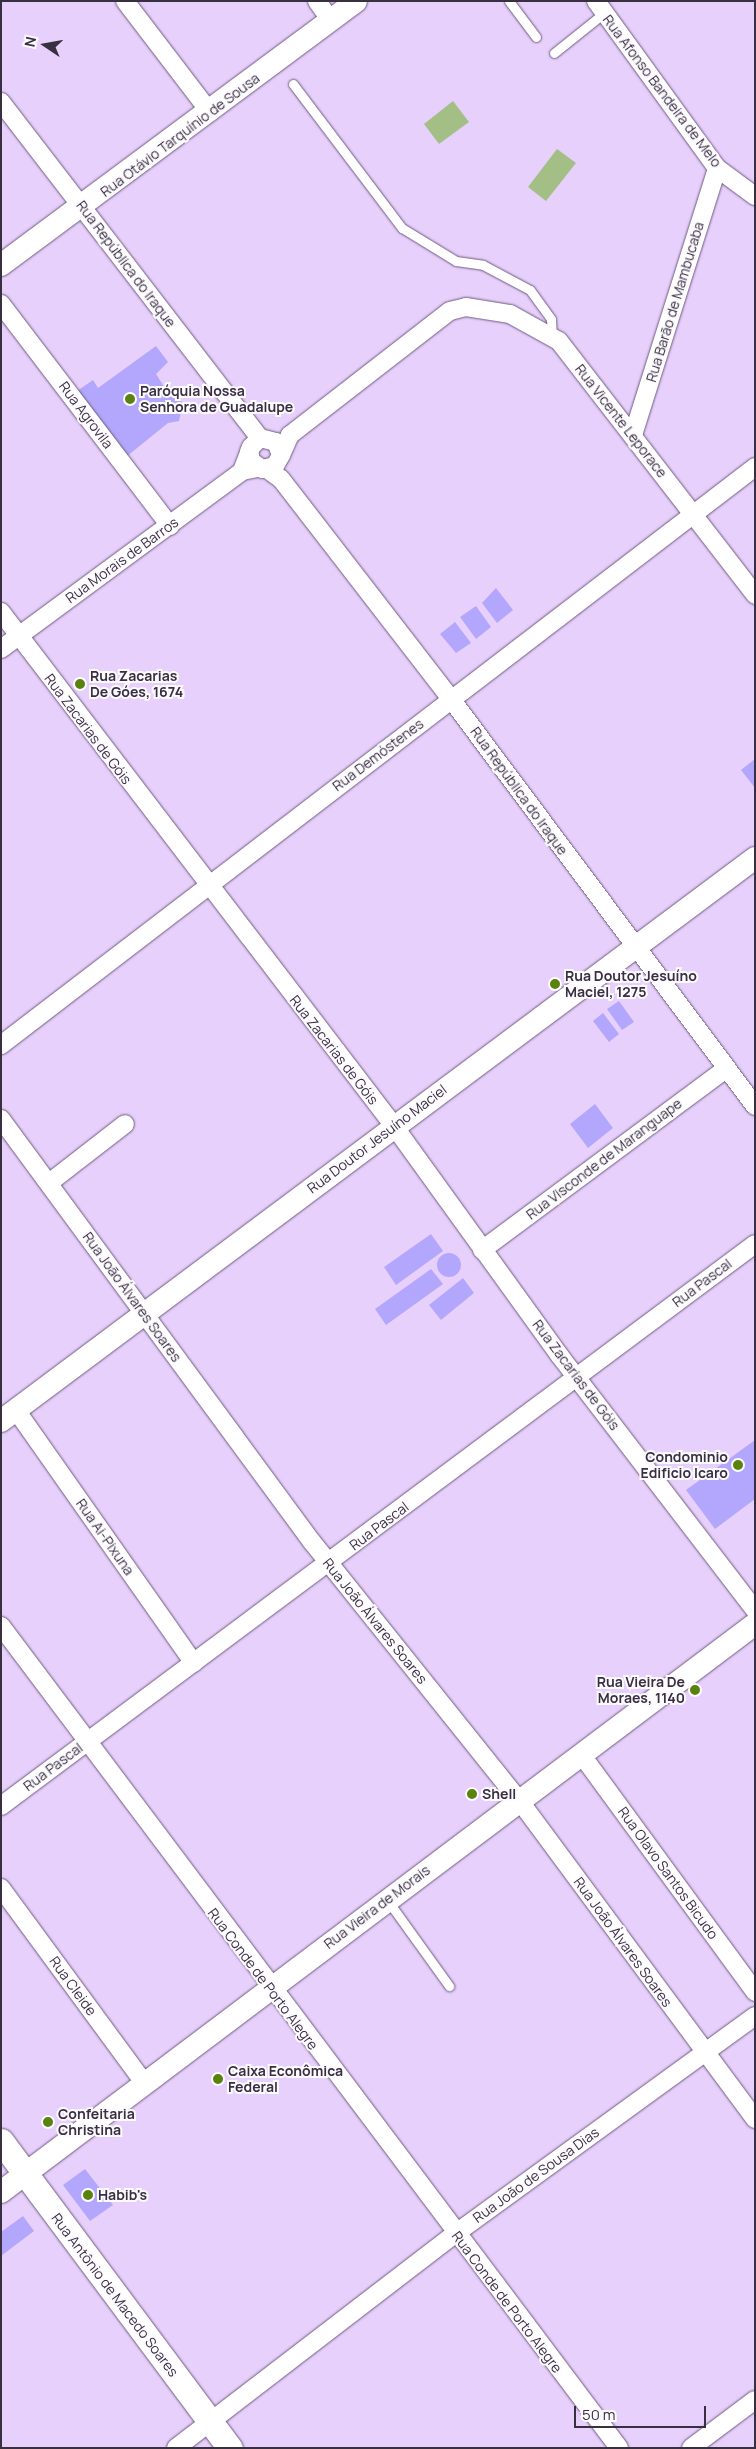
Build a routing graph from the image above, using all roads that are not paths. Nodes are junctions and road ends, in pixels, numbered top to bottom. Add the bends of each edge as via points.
1 (125, 1) edge
2 (317, 1) edge
3 (356, 1) edge
4 (509, 1) edge
5 (600, 7) edge
6 (331, 21) junction
7 (536, 37) dead end
8 (554, 53) dead end
9 (293, 84) dead end
10 (1, 102) edge
11 (210, 112) junction
12 (717, 168) junction
13 (755, 196) edge
14 (84, 207) junction
15 (1, 265) edge
16 (1, 304) edge
17 (450, 311) joint
18 (552, 336) junction
19 (290, 435) junction
20 (633, 436) junction
21 (255, 440) junction
22 (268, 467) junction
23 (755, 467) edge
24 (694, 514) junction
25 (170, 526) junction
26 (755, 595) edge
27 (1, 612) edge
28 (19, 636) junction
29 (1, 649) edge
30 (452, 699) junction
31 (755, 858) edge
32 (206, 886) junction
33 (635, 948) junction
34 (1, 1044) edge
35 (726, 1069) junction
36 (755, 1106) edge
37 (1, 1119) edge
38 (125, 1124) dead end
39 (394, 1126) junction
40 (48, 1183) junction
41 (755, 1244) edge
42 (482, 1250) junction
43 (144, 1313) junction
44 (577, 1376) junction
45 (8, 1416) edge
46 (329, 1564) junction
47 (755, 1610) edge
48 (755, 1624) edge
49 (1, 1626) edge
50 (194, 1663) junction
51 (87, 1742) junction
52 (581, 1754) junction
53 (519, 1800) junction
54 (1, 1806) edge
55 (1, 1888) edge
56 (387, 1899) junction
57 (449, 1986) dead end
58 (269, 1988) junction
59 (755, 1992) edge
60 (755, 2016) edge
61 (705, 2054) junction
62 (144, 2084) junction
63 (755, 2119) edge
64 (1, 2141) edge
65 (26, 2174) junction
66 (1, 2192) edge
67 (455, 2234) junction
68 (755, 2400) edge
69 (210, 2421) junction
70 (176, 2448) edge
71 (230, 2448) edge
72 (619, 2448) edge
73 (691, 2448) edge

1 - 11 street
2 - 6 street
3 - 6 street, Rua Otávio Tarquínio de Sousa
4 - 7 lane
5 - 8 lane
5 - 12 street, Rua Afonso Bandeira de Melo
6 - 11 street, Rua Otávio Tarquínio de Sousa
9 - 18 lane via 402,228 456,261 483,265 530,290 552,319
10 - 14 street, Rua República do Iraque
11 - 14 street, Rua Otávio Tarquínio de Sousa
12 - 13 street, Rua Afonso Bandeira de Melo
12 - 20 street, Rua Barão de Mambucaba
14 - 15 street, Rua Otávio Tarquínio de Sousa
14 - 21 street, Rua República do Iraque
16 - 25 street, Rua Agrovila
17 - 18 street, Rua Vicente Leporace via 466,307 510,314
17 - 19 street, Rua Morais de Barros
18 - 20 street, Rua Vicente Leporace
19 - 21 street
19 - 22 street, Rua Morais de Barros
20 - 24 street, Rua Vicente Leporace
21 - 22 street
21 - 22 street, Rua República do Iraque via 279,446
22 - 25 street, Rua Morais de Barros
22 - 30 street, Rua República do Iraque
23 - 24 street, Rua Demóstenes
24 - 26 street, Rua Vicente Leporace
24 - 30 street, Rua Demóstenes
25 - 28 street, Rua Morais de Barros
27 - 28 street, Rua Zacarias de Góis
28 - 29 street, Rua Morais de Barros
28 - 32 street, Rua Zacarias de Góis
30 - 32 street, Rua Demóstenes
30 - 33 street, Rua República do Iraque
31 - 33 street, Rua Doutor Jesuíno Maciel
32 - 34 street, Rua Demóstenes
32 - 39 street, Rua Zacarias de Góis
33 - 35 street, Rua República do Iraque
33 - 39 street, Rua Doutor Jesuíno Maciel
35 - 36 street, Rua República do Iraque
35 - 42 street, Rua Visconde de Maranguape
37 - 40 street, Rua João Álvares Soares
38 - 40 street
39 - 42 street, Rua Zacarias de Góis
39 - 43 street, Rua Doutor Jesuíno Maciel
40 - 43 street, Rua João Álvares Soares
41 - 44 street, Rua Pascal
42 - 44 street, Rua Zacarias de Góis
43 - 45 street, Rua Doutor Jesuíno Maciel
43 - 46 street, Rua João Álvares Soares
44 - 46 street, Rua Pascal
44 - 47 street, Rua Zacarias de Góis
45 - 50 street, Rua Ai-Pixuna
46 - 50 street, Rua Pascal
46 - 53 street, Rua João Álvares Soares
48 - 52 street, Rua Vieira de Morais
49 - 51 street, Rua Conde de Porto Alegre
50 - 51 street, Rua Pascal
51 - 54 street, Rua Pascal
51 - 58 street, Rua Conde de Porto Alegre
52 - 53 street, Rua Vieira de Morais
52 - 59 street, Rua Olavo Santos Bicudo
53 - 56 street, Rua Vieira de Morais
53 - 61 street, Rua João Álvares Soares
55 - 62 street, Rua Cleide
56 - 57 lane
56 - 58 street, Rua Vieira de Morais
58 - 62 street, Rua Vieira de Morais
58 - 67 street, Rua Conde de Porto Alegre
60 - 61 street, Rua João de Sousa Dias
61 - 63 street, Rua João Álvares Soares
61 - 67 street, Rua João de Sousa Dias
62 - 65 street, Rua Vieira de Morais
64 - 65 main road, Rua Antônio de Macedo Soares
65 - 66 street, Rua Vieira de Morais
65 - 69 main road, Rua Antônio de Macedo Soares
67 - 69 street, Rua João de Sousa Dias
67 - 72 street, Rua Conde de Porto Alegre
68 - 73 street
69 - 70 street, Rua João de Sousa Dias
69 - 71 main road, Rua Antônio de Macedo Soares

